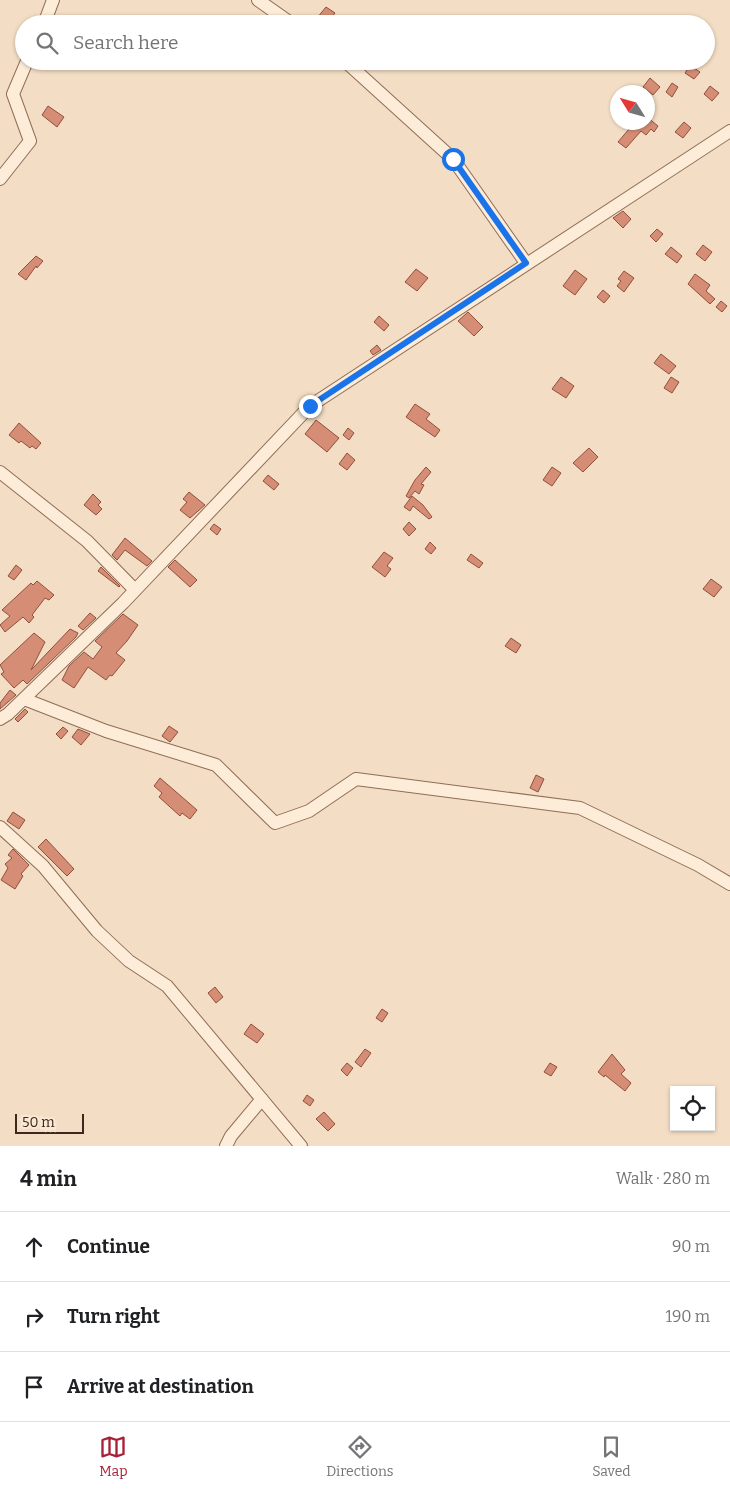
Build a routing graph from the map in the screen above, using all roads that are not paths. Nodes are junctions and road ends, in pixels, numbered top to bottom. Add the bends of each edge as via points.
1 (53, 0) edge
2 (258, 0) edge
3 (47, 15) edge
4 (279, 15) edge
5 (23, 70) edge
6 (356, 70) edge
7 (730, 131) edge
8 (0, 179) edge
9 (526, 263) junction
10 (0, 472) edge
11 (135, 590) junction
12 (24, 699) junction
13 (0, 719) edge
14 (0, 827) edge
15 (730, 884) edge
16 (262, 1099) junction
17 (226, 1146) edge
18 (301, 1146) edge

1 - 3 street
2 - 4 street
5 - 8 street via 13,94 30,141
6 - 9 street via 453,159
7 - 9 street
9 - 11 street via 310,406
10 - 11 street via 87,540
11 - 12 street
12 - 13 street
12 - 15 street via 106,731 216,765 275,823 309,811 356,779 580,808
14 - 16 street via 43,866 129,961 168,986
16 - 17 street
16 - 18 street

